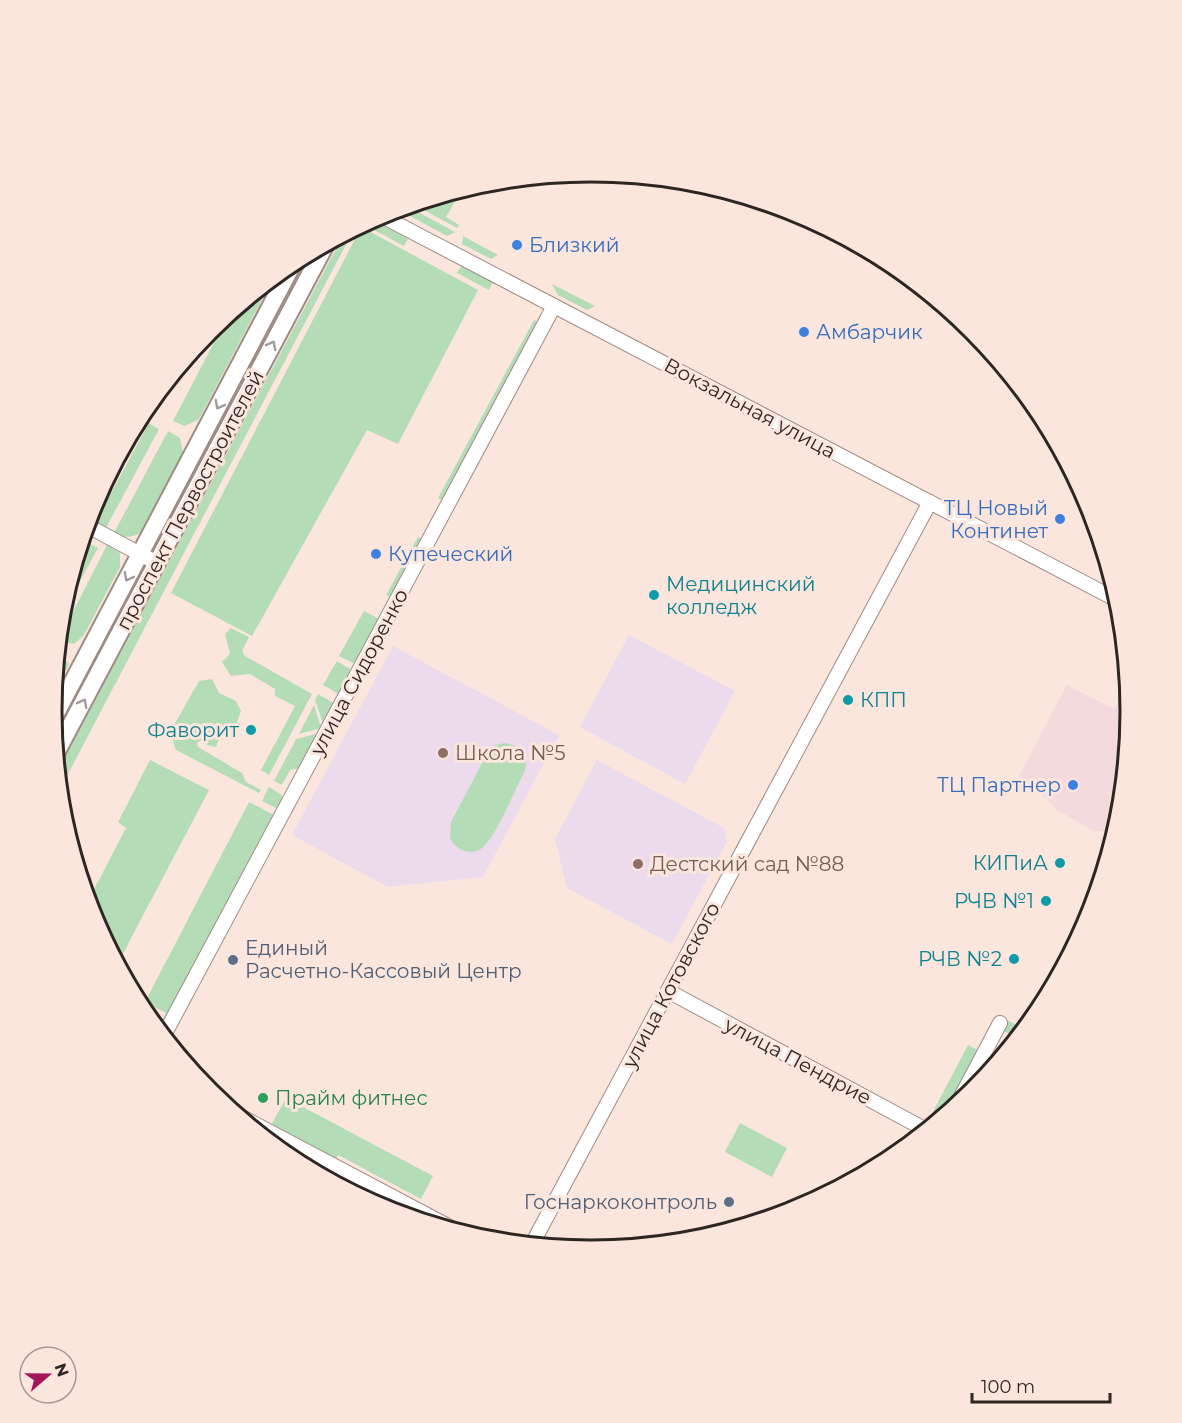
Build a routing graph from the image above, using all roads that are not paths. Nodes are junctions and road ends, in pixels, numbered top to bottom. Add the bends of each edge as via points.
1 (391, 221) edge
2 (319, 257) edge
3 (284, 280) edge
4 (554, 306) junction
5 (930, 502) junction
6 (94, 529) edge
7 (140, 554) junction
8 (157, 563) junction
9 (1107, 595) edge
10 (62, 701) edge
11 (63, 740) edge
12 (668, 991) junction
13 (1000, 1023) dead end
14 (167, 1029) edge
15 (969, 1082) edge
16 (920, 1127) edge
17 (282, 1141) edge
18 (409, 1209) edge
19 (536, 1238) edge

1 - 4 street, Вокзальная улица
8 -> 2 main road, проспект Первостроителей
3 -> 7 main road, проспект Первостроителей
4 - 5 street, Вокзальная улица
4 - 14 street, улица Сидоренко
5 - 9 street, Вокзальная улица
5 - 12 street, улица Котовского
6 - 7 street
7 - 8 street
7 -> 10 main road, проспект Первостроителей
11 -> 8 main road, проспект Первостроителей
12 - 16 street, улица Пендрие
12 - 19 street, улица Котовского
13 - 15 street
17 - 18 highway

